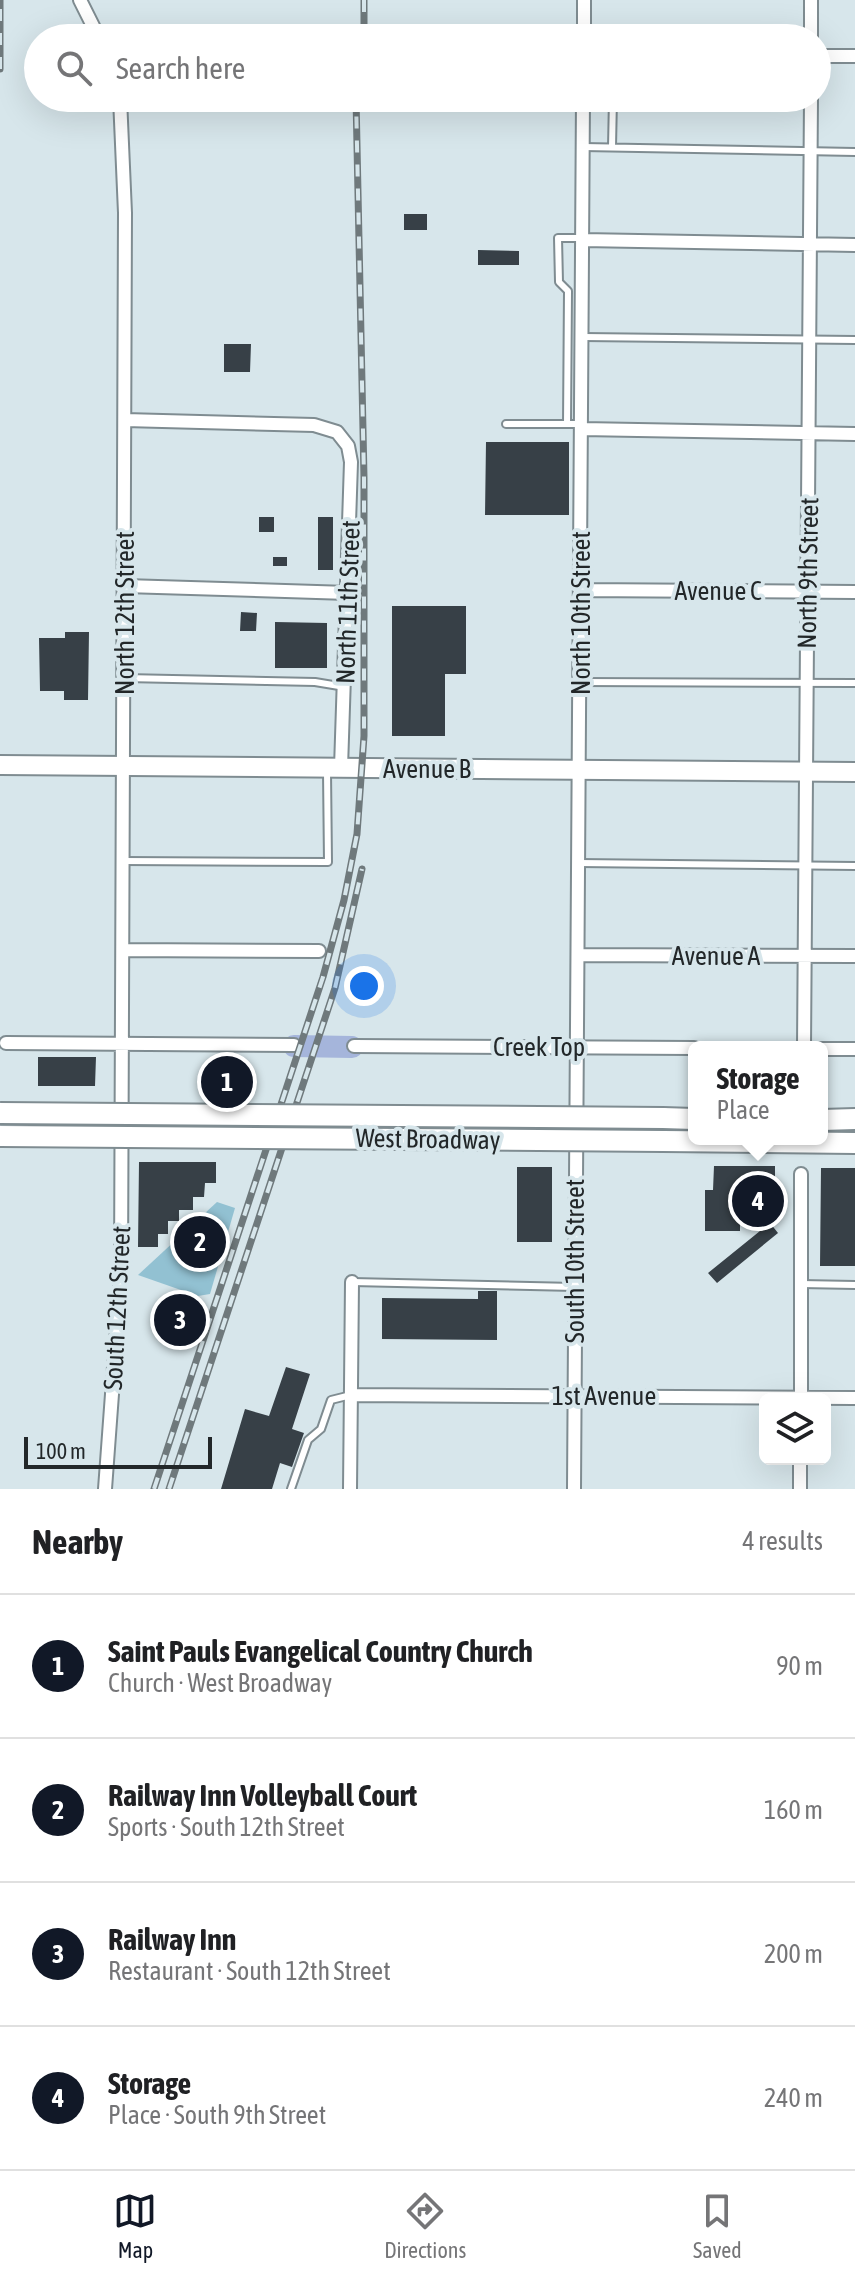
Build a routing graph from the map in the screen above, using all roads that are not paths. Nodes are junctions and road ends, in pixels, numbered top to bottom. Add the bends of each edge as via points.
1 (80, 0) edge
2 (584, 0) edge
3 (811, 0) edge
4 (92, 24) edge
5 (584, 24) edge
6 (811, 24) edge
7 (831, 56) edge
8 (855, 56) edge
9 (121, 112) edge
10 (583, 112) edge
11 (613, 112) edge
12 (811, 112) edge
13 (583, 147) junction
14 (612, 147) junction
15 (810, 151) junction
16 (855, 152) edge
17 (583, 239) junction
18 (810, 245) junction
19 (855, 245) edge
20 (583, 337) junction
21 (809, 339) junction
22 (855, 340) edge
23 (125, 420) junction
24 (506, 424) dead end
25 (567, 424) junction
26 (582, 427) junction
27 (809, 434) junction
28 (855, 434) edge
29 (125, 586) junction
30 (581, 590) junction
31 (808, 591) junction
32 (855, 592) edge
33 (348, 593) junction
34 (125, 678) junction
35 (580, 682) junction
36 (807, 683) junction
37 (855, 683) edge
38 (345, 687) junction
39 (0, 765) edge
40 (124, 766) junction
41 (334, 768) junction
42 (580, 770) junction
43 (806, 772) junction
44 (855, 772) edge
45 (123, 861) junction
46 (578, 863) junction
47 (805, 865) junction
48 (855, 866) edge
49 (123, 950) junction
50 (319, 951) dead end
51 (578, 955) junction
52 (804, 956) junction
53 (855, 956) edge
54 (804, 1041) edge
55 (6, 1043) dead end
56 (122, 1044) junction
57 (294, 1045) dead end
58 (354, 1046) dead end
59 (577, 1047) junction
60 (688, 1048) edge
61 (828, 1049) edge
62 (855, 1049) edge
63 (0, 1113) edge
64 (688, 1119) edge
65 (855, 1119) edge
66 (828, 1120) edge
67 (122, 1127) joint
68 (574, 1128) joint
69 (0, 1136) edge
70 (688, 1141) edge
71 (828, 1143) edge
72 (855, 1143) edge
73 (801, 1174) dead end
74 (352, 1282) joint
75 (801, 1284) junction
76 (855, 1285) edge
77 (575, 1287) junction
78 (801, 1393) edge
79 (353, 1395) junction
80 (574, 1396) junction
81 (759, 1398) edge
82 (831, 1398) edge
83 (855, 1398) edge
84 (800, 1465) edge
85 (105, 1489) edge
86 (291, 1489) edge
87 (350, 1489) edge
88 (574, 1489) edge
89 (800, 1489) edge

1 - 4 street
2 - 5 street
3 - 6 street
7 - 8 street
9 - 23 street, North 12th Street
10 - 13 street, North 10th Street
11 - 14 lane
12 - 15 street, North 9th Street
13 - 14 lane
13 - 17 street, North 10th Street
14 - 15 lane
15 - 16 lane
15 - 18 street, North 9th Street
17 - 18 street
17 - 20 street, North 10th Street
17 - 25 lane via 558,238 559,282 568,291
18 - 19 street
18 - 21 street, North 9th Street
20 - 21 lane
20 - 26 street, North 10th Street
21 - 22 lane
21 - 27 street, North 9th Street
23 - 29 street, North 12th Street
23 - 33 street, North 11th Street via 314,425 344,438 351,462
24 - 25 lane
25 - 26 lane
26 - 27 street
26 - 30 street, North 10th Street
27 - 28 street
27 - 31 street, North 9th Street
29 - 33 street
29 - 34 street, North 12th Street
30 - 31 street, Avenue C
30 - 35 street, North 10th Street
31 - 32 street, Avenue C
31 - 36 street, North 9th Street
33 - 38 street, North 11th Street
34 - 38 lane
34 - 40 street, North 12th Street
35 - 36 lane
35 - 42 street, North 10th Street
36 - 37 lane
36 - 43 street, North 9th Street
38 - 41 street, North 11th Street
39 - 40 street, Avenue B
40 - 41 street, Avenue B
40 - 45 street, North 12th Street
41 - 42 street, Avenue B
41 - 45 lane via 328,862
42 - 43 street, Avenue B
42 - 46 street, North 10th Street
43 - 44 street, Avenue B
43 - 47 street, North 9th Street
45 - 49 street, North 12th Street
46 - 47 lane
46 - 51 street, North 10th Street
47 - 48 lane
47 - 52 street, North 9th Street
49 - 50 street
49 - 56 street, North 12th Street
51 - 52 street, Avenue A
51 - 59 street, North 10th Street
52 - 53 street, Avenue A
52 - 54 street, North 9th Street
55 - 56 street
56 - 57 street
56 - 67 street, North 12th Street
58 - 59 street, Creek Top
59 - 60 street, Creek Top
59 - 68 street, North 10th Street
61 - 62 street
63 - 64 main road, West Broadway, bridge
65 - 66 main road
67 - 85 street, South 12th Street via 121,1272
68 - 77 street, South 10th Street
69 - 70 main road, West Broadway, bridge
71 - 72 main road, West Broadway, bridge
73 - 75 street
74 - 77 lane
74 - 79 street
75 - 76 lane
75 - 78 street
77 - 80 street, South 10th Street
79 - 80 street, 1st Avenue
79 - 86 lane via 331,1400 321,1429 308,1440
79 - 87 street
80 - 81 street, 1st Avenue
80 - 88 street, South 10th Street
82 - 83 street, 1st Avenue
84 - 89 street

